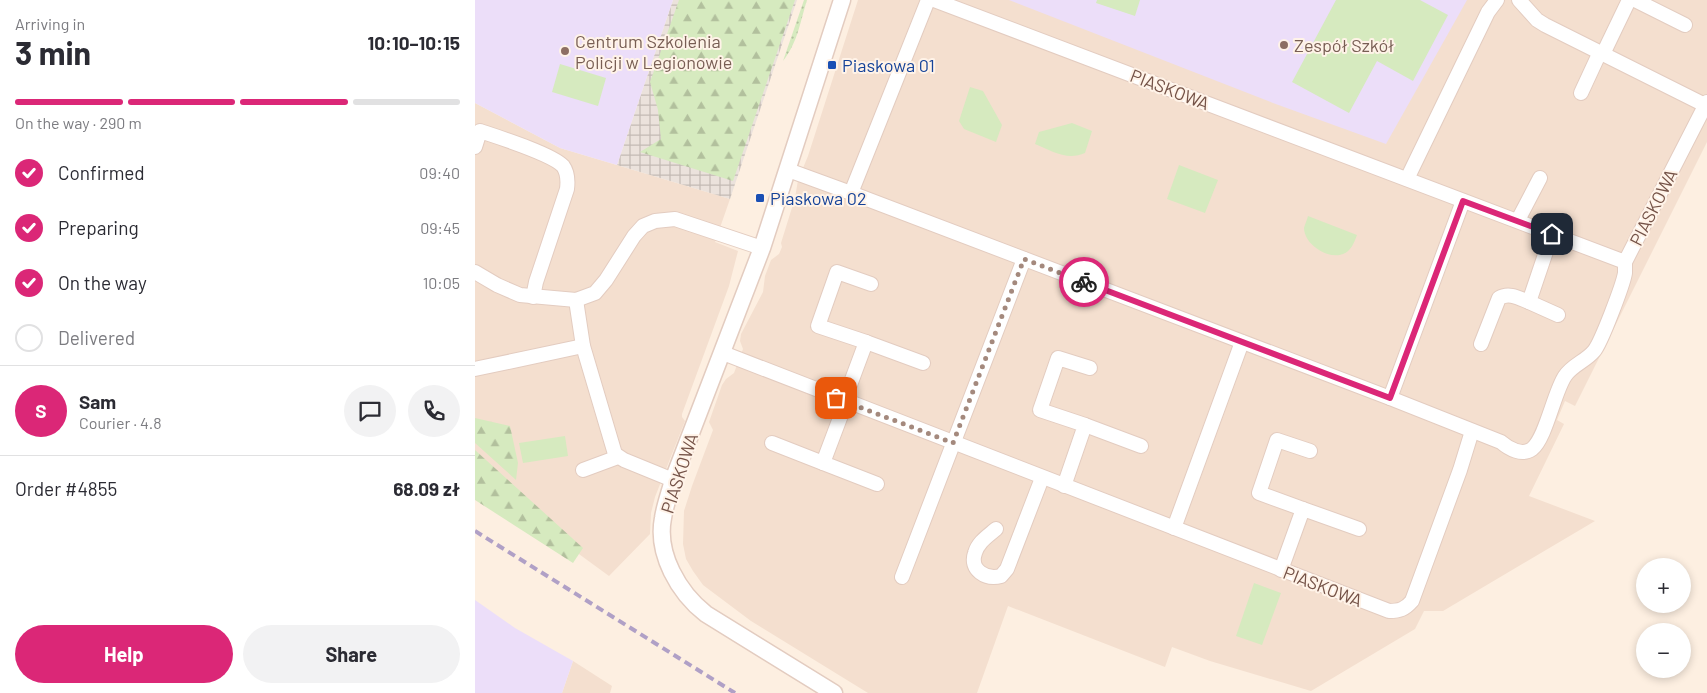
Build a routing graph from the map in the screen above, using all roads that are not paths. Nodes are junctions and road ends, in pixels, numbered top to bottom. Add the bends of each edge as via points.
1 (842, 0) edge
2 (928, 0) edge
3 (933, 0) edge
4 (1497, 0) edge
5 (1519, 0) edge
6 (1629, 0) edge
7 (1635, 0) edge
8 (1685, 25) dead end
9 (1601, 53) junction
10 (1581, 93) dead end
11 (1706, 104) edge
12 (475, 147) edge
13 (788, 170) junction
14 (1540, 178) dead end
15 (1407, 179) junction
16 (851, 193) junction
17 (1463, 201) junction
18 (1518, 220) junction
19 (1552, 234) junction
20 (762, 248) junction
21 (1024, 259) junction
22 (1625, 262) junction
23 (475, 272) edge
24 (871, 284) dead end
25 (533, 296) junction
26 (576, 300) junction
27 (1529, 302) junction
28 (1559, 315) dead end
29 (866, 342) junction
30 (1242, 342) junction
31 (1481, 344) dead end
32 (583, 346) junction
33 (723, 354) junction
34 (923, 363) dead end
35 (1090, 368) dead end
36 (475, 369) edge
37 (847, 394) dead end
38 (1390, 398) junction
39 (843, 410) dead end
40 (1085, 425) junction
41 (1472, 431) junction
42 (772, 443) dead end
43 (953, 443) junction
44 (1141, 446) dead end
45 (1310, 451) dead end
46 (617, 458) junction
47 (823, 463) junction
48 (583, 470) dead end
49 (1042, 478) junction
50 (673, 480) junction
51 (877, 484) dead end
52 (1064, 486) junction
53 (1303, 508) junction
54 (1174, 528) junction
55 (996, 529) dead end
56 (1359, 529) dead end
57 (1281, 570) junction
58 (902, 577) dead end
59 (834, 693) edge

1 - 13 street, PIASKOWA
2 - 16 street
3 - 15 street, PIASKOWA
4 - 15 street via 1488,12
5 - 9 street, PIASKOWA via 1537,20
6 - 9 street
7 - 8 street
9 - 10 street
9 - 11 street, PIASKOWA
11 - 22 street, PIASKOWA
12 - 25 street via 480,131 555,160 565,170 567,189
13 - 16 street
13 - 20 street, PIASKOWA
14 - 18 street
15 - 17 street, PIASKOWA
16 - 21 street
17 - 18 street, PIASKOWA
17 - 38 street
18 - 19 street, PIASKOWA
19 - 22 street, PIASKOWA
19 - 27 street
20 - 26 street via 675,219 655,222 643,226 634,236 595,293
20 - 33 street, PIASKOWA
21 - 30 street
21 - 43 street
22 - 41 street via 1625,274 1595,351 1565,375 1533,448 1527,452 1509,449 1501,442
23 - 25 street via 520,296
24 - 29 street via 837,272 818,326
25 - 26 street
26 - 32 street
27 - 28 street
27 - 31 street via 1509,295 1499,298
29 - 34 street
29 - 37 street
30 - 38 street
30 - 54 street
32 - 36 street
32 - 46 street
33 - 43 street, PIASKOWA
33 - 50 street, PIASKOWA
35 - 40 street via 1058,358 1040,410
38 - 41 street
39 - 47 street
40 - 44 street
40 - 52 street
41 - 57 street, PIASKOWA via 1412,601 1405,609 1381,609
42 - 47 street
43 - 49 street, PIASKOWA
43 - 58 street
45 - 53 street via 1277,440 1259,493
46 - 48 street
46 - 50 street
47 - 51 street
49 - 52 street, PIASKOWA
49 - 55 street via 1007,570 1001,576 993,577 977,570 974,560 982,540
50 - 59 street, PIASKOWA via 663,519 663,538 673,574 693,604
52 - 54 street, PIASKOWA
53 - 56 street
53 - 57 street
54 - 57 street, PIASKOWA

